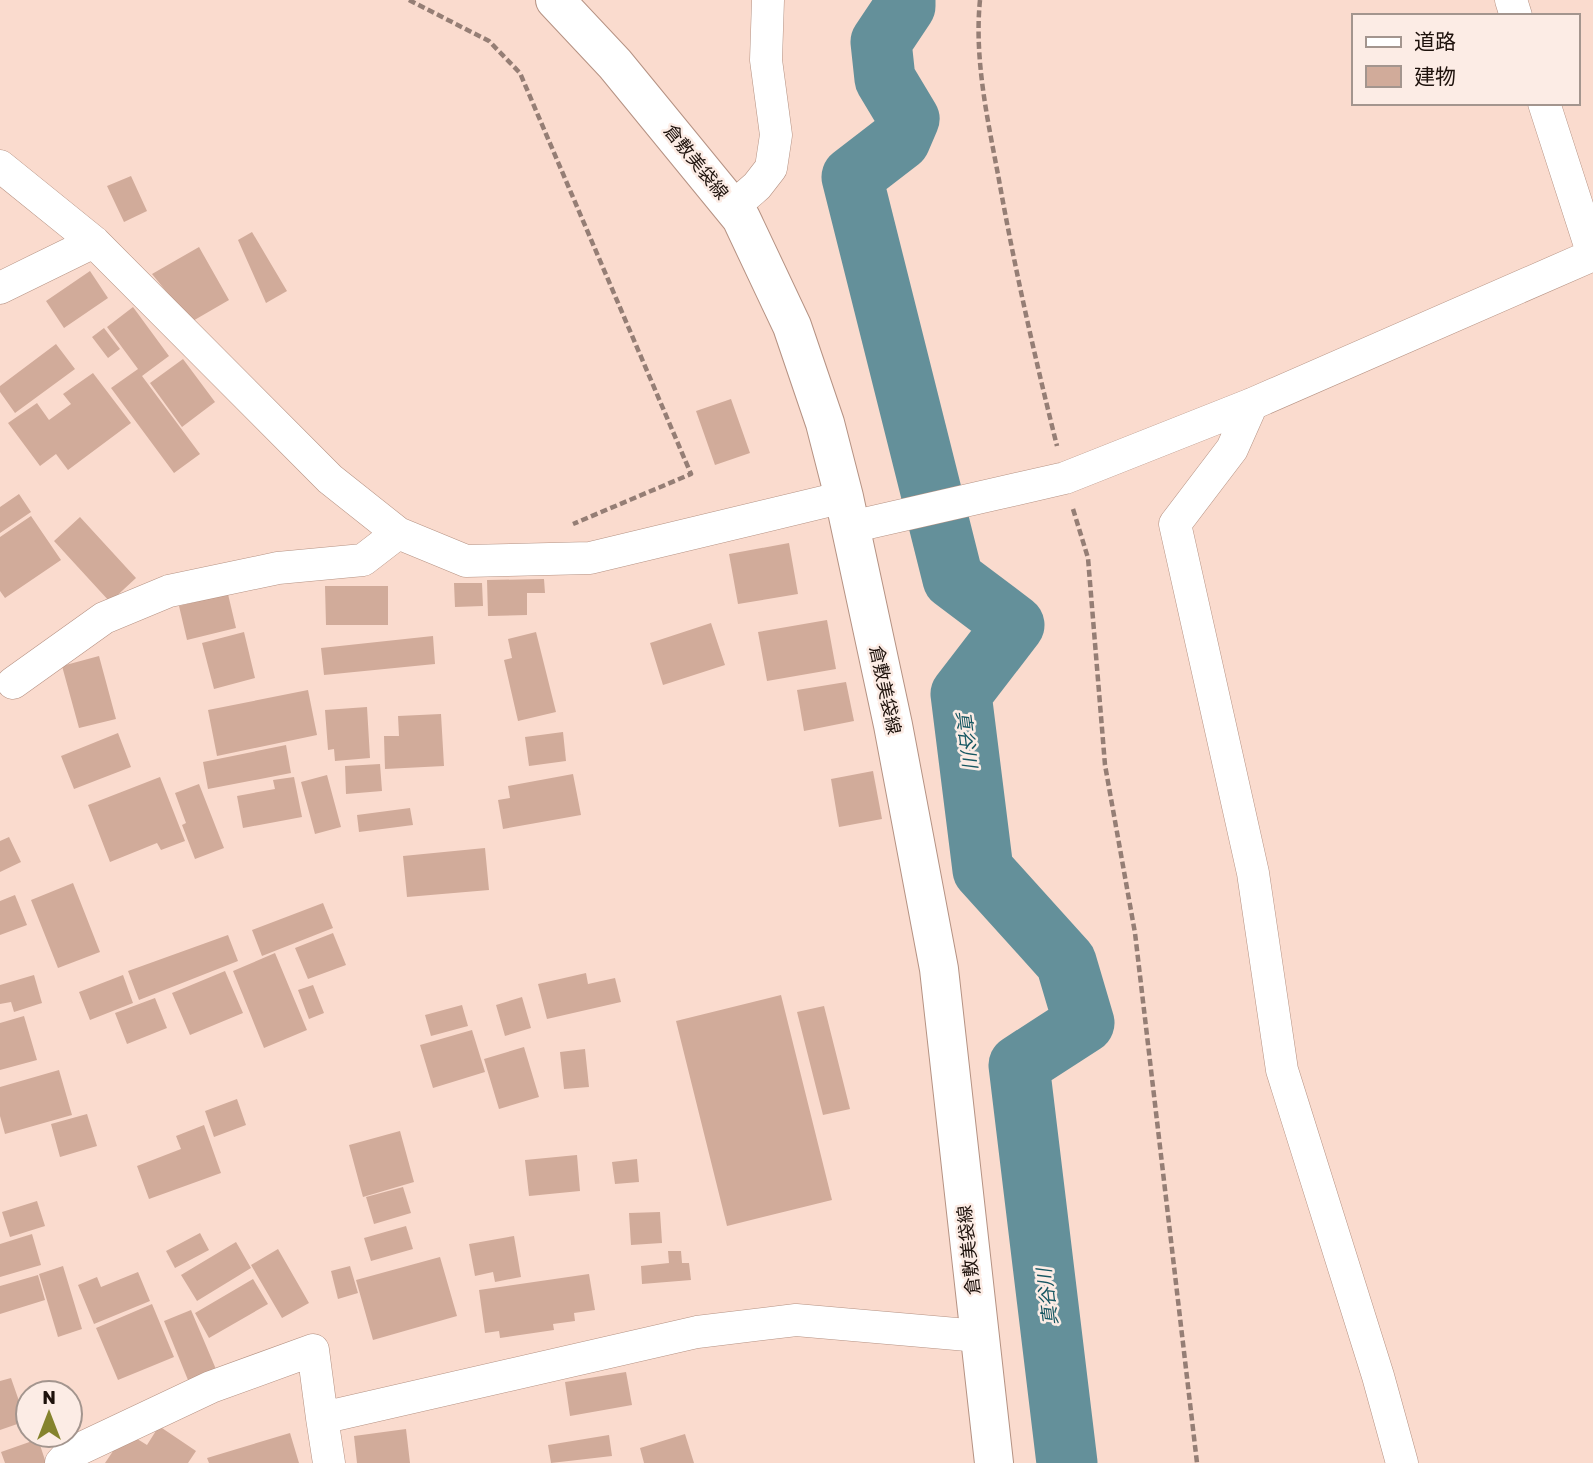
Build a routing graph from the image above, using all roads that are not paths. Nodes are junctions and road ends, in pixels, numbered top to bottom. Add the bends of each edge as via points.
1 (555, 0) edge
2 (768, 0) edge
3 (1545, 105) edge
4 (0, 166) edge
5 (733, 207) junction
6 (94, 242) junction
7 (0, 288) edge
8 (1252, 404) junction
9 (847, 512) junction
10 (398, 533) junction
11 (13, 683) dead end
12 (979, 1336) junction
13 (322, 1418) junction
14 (61, 1463) edge
15 (329, 1463) edge
16 (994, 1463) edge
17 (1402, 1463) edge

1 - 5 main road, 倉敷美袋線 via 615,64
2 - 5 street via 765,60 776,135 771,168
3 - 8 street via 1593,254
4 - 6 street
5 - 9 main road, 倉敷美袋線 via 792,326 825,423
6 - 7 street
6 - 10 street via 330,479
8 - 9 street via 1056,480 893,517
8 - 17 street via 1232,449 1175,524 1253,873 1282,1070
9 - 10 street via 590,558 466,561
9 - 12 main road, 倉敷美袋線 via 939,969
10 - 11 street via 363,560 278,568 169,591 104,618
12 - 13 street via 796,1320 710,1330
12 - 16 main road, 倉敷美袋線
13 - 14 street via 313,1350 211,1387 69,1454
13 - 15 street

